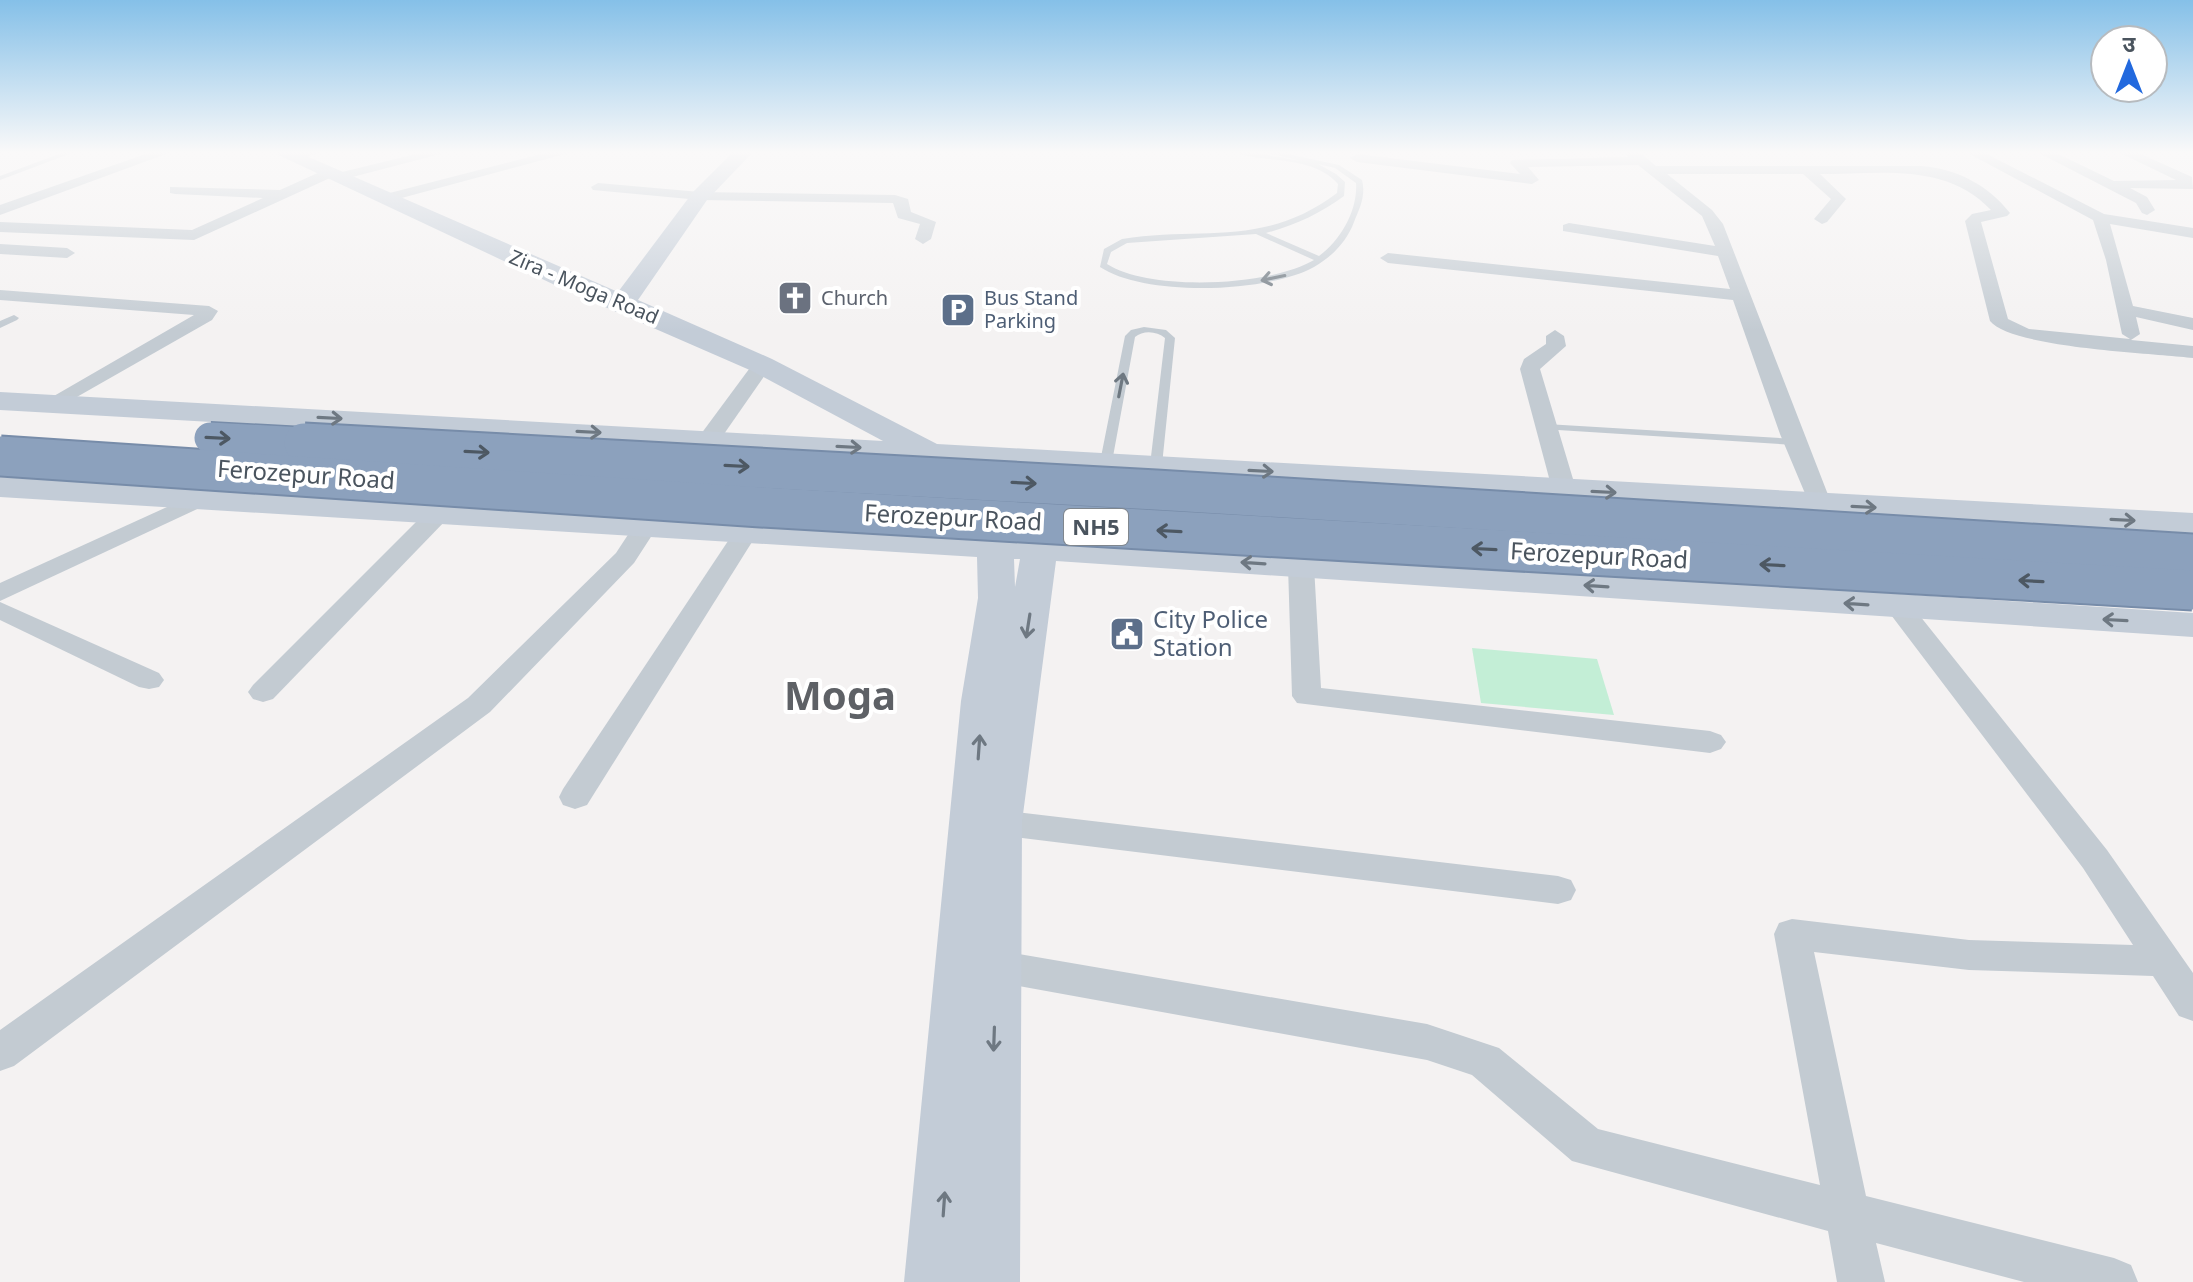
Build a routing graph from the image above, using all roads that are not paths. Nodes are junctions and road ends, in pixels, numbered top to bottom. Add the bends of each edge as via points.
1 (248, 211) edge
2 (409, 211) edge
3 (689, 211) edge
4 (903, 211) edge
5 (1318, 211) edge
6 (1354, 211) edge
7 (1703, 211) edge
8 (1829, 211) edge
9 (2001, 211) edge
10 (2086, 211) edge
11 (2100, 218) junction
12 (1822, 219) dead end
13 (0, 227) edge
14 (1569, 228) dead end
15 (1257, 232) junction
16 (2193, 233) edge
17 (923, 239) dead end
18 (0, 249) edge
19 (67, 253) dead end
20 (1728, 253) junction
21 (1388, 258) dead end
22 (1319, 259) junction
23 (0, 295) edge
24 (1740, 295) junction
25 (623, 303) junction
26 (2124, 309) junction
27 (14, 318) dead end
28 (2193, 324) edge
29 (0, 325) edge
30 (2131, 334) dead end
31 (1555, 336) dead end
32 (2193, 352) edge
33 (762, 365) junction
34 (0, 401) edge
35 (54, 404) junction
36 (0, 426) edge
37 (1546, 427) junction
38 (709, 439) junction
39 (892, 440) junction
40 (1795, 442) junction
41 (931, 453) junction
42 (0, 456) edge
43 (1106, 462) junction
44 (1156, 465) junction
45 (0, 487) edge
46 (1564, 489) junction
47 (200, 499) junction
48 (1820, 505) junction
49 (439, 513) junction
50 (2193, 523) edge
51 (646, 526) junction
52 (745, 534) junction
53 (995, 546) junction
54 (1040, 549) junction
55 (2193, 554) edge
56 (1301, 566) junction
57 (2193, 590) edge
58 (0, 593) edge
59 (1898, 607) junction
60 (0, 610) edge
61 (2193, 625) edge
62 (149, 680) dead end
63 (263, 692) dead end
64 (1710, 742) dead end
65 (575, 797) dead end
66 (986, 823) junction
67 (1558, 890) dead end
68 (2164, 961) junction
69 (996, 966) junction
70 (2193, 1004) edge
71 (0, 1053) edge
72 (1847, 1213) junction
73 (938, 1282) edge
74 (986, 1282) edge
75 (1861, 1282) edge
76 (2114, 1282) edge

1 - 13 street via 189,236
2 - 25 street, Zira - Moga Road
3 - 25 street
4 - 17 street via 928,222
5 - 15 lane
6 - 22 lane via 1346,236
7 - 20 street via 1712,218
8 - 12 street
9 - 32 street via 1973,221 1999,321 2006,327 2027,334
10 - 11 street
11 - 16 street
11 - 26 street
14 - 20 street
15 - 22 lane
22 -> 15 lane via 1291,275 1231,283 1132,278 1103,265 1107,251 1125,241
18 - 19 street
20 - 24 street
21 - 24 street
23 - 35 street via 209,311
24 - 40 street
25 - 33 street, Zira - Moga Road
26 - 28 street
26 - 30 street
27 - 29 lane
31 - 37 street via 1556,346 1530,369
33 - 38 street
33 - 39 street, Zira - Moga Road
34 - 35 street
35 -> 38 street
36 -> 55 highway, Ferozepur Road / NH5, bridge
37 - 40 lane
37 - 46 street
38 -> 39 street
39 - 41 street, Zira - Moga Road
39 - 53 street via 939,515
40 - 48 street
41 - 43 street
41 - 54 street, Zira - Moga Road via 1021,525
57 -> 42 highway, Ferozepur Road / NH5, bridge via 761,507
43 - 44 street
43 -> 44 lane via 1130,336 1150,329 1170,338
44 -> 46 street
45 - 47 street
46 -> 48 street
47 - 49 street
47 - 58 street
48 -> 50 street
49 - 51 street
49 - 63 street
51 - 52 street
51 - 71 street via 625,558 479,705
52 - 53 street
52 - 65 street
53 - 54 street
66 -> 53 street via 982,701 997,598
56 -> 54 street
54 -> 66 street
59 -> 56 street
56 - 64 street via 1307,696
61 -> 59 street
59 - 68 street via 2095,859
60 - 62 street
66 - 67 street
66 - 69 street
73 -> 66 street
68 - 70 street
68 - 72 street via 1969,955 1792,934
69 - 72 street via 1427,1042 1485,1061 1587,1147
69 -> 74 street
72 - 75 street
72 - 76 street

